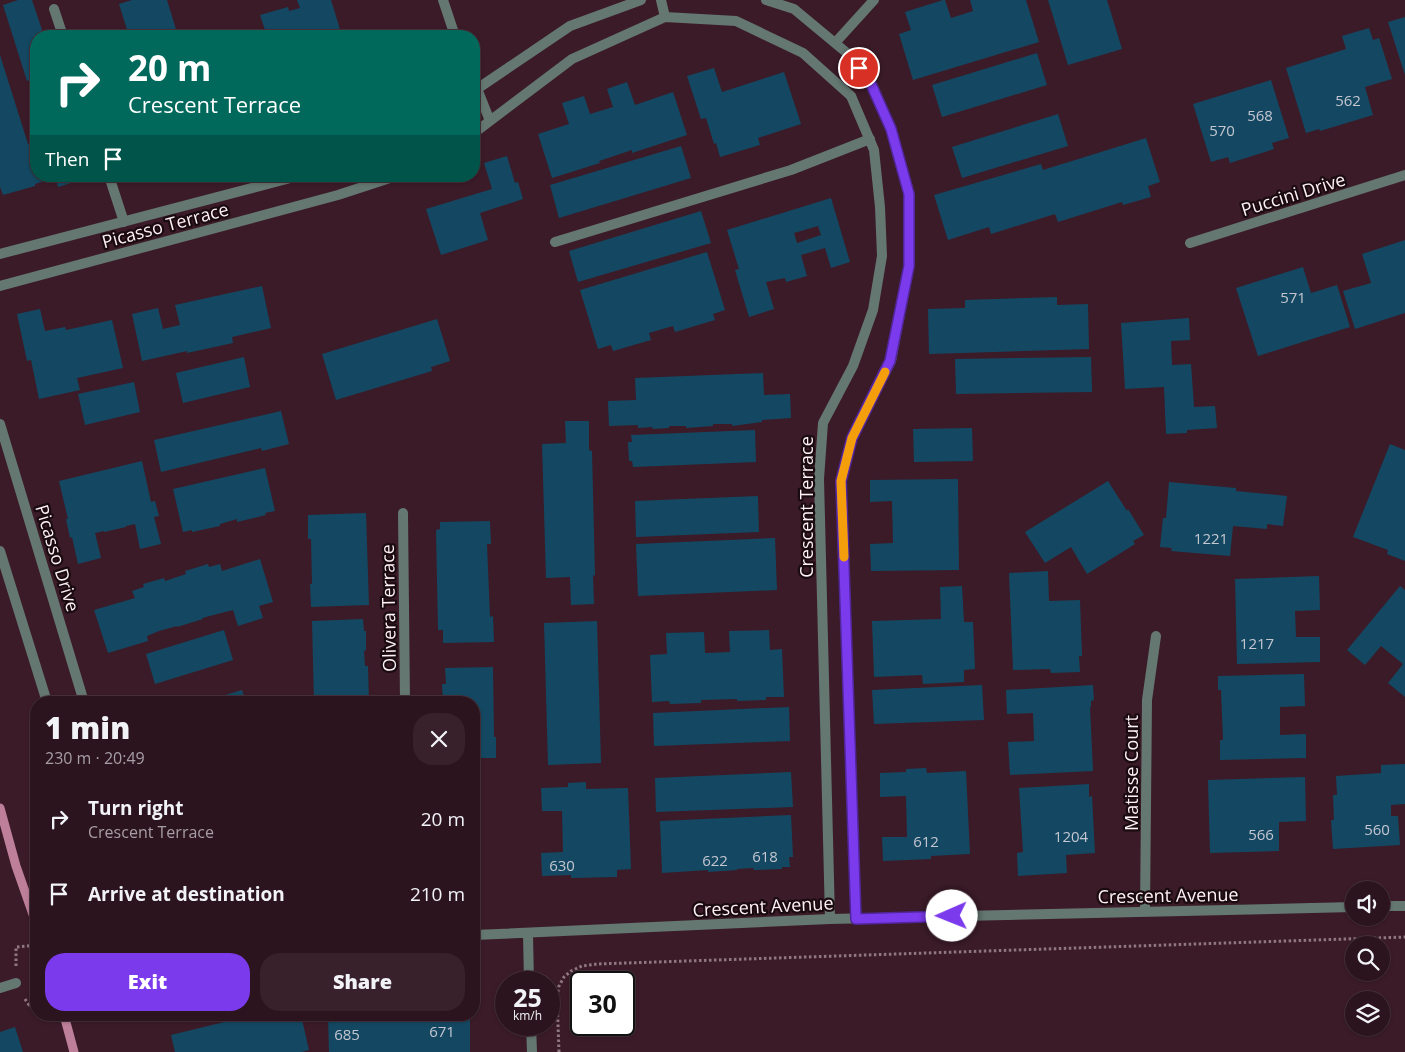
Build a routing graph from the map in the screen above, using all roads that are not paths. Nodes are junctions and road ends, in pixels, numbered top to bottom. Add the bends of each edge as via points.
1 (443, 0) edge
2 (641, 0) edge
3 (661, 0) edge
4 (766, 0) edge
5 (874, 0) edge
6 (54, 9) dead end
7 (665, 17) junction
8 (61, 30) edge
9 (453, 30) edge
10 (835, 42) junction
11 (480, 84) edge
12 (480, 98) edge
13 (490, 121) junction
14 (480, 129) edge
15 (870, 139) junction
16 (1405, 175) edge
17 (110, 182) edge
18 (275, 182) edge
19 (378, 182) edge
20 (124, 222) junction
21 (556, 242) dead end
22 (1190, 243) dead end
23 (0, 254) edge
24 (0, 286) edge
25 (0, 424) edge
26 (402, 513) dead end
27 (0, 551) edge
28 (1156, 636) dead end
29 (45, 696) edge
30 (82, 696) edge
31 (405, 696) edge
32 (1390, 906) edge
33 (1405, 906) edge
34 (1345, 907) edge
35 (1146, 911) junction
36 (830, 919) junction
37 (856, 919) junction
38 (528, 934) junction
39 (480, 935) edge
40 (529, 971) edge
41 (16, 983) road end
42 (0, 988) edge
43 (531, 1036) edge
44 (532, 1052) edge

1 - 9 street
2 - 11 street via 570,26
3 - 7 street
4 - 10 street, Crescent Terrace via 794,9
5 - 10 street
6 - 8 street
7 - 13 street, Crescent Terrace via 572,59
7 - 15 street, Crescent Terrace via 736,21 803,53 851,96
10 - 37 street, Crescent Terrace via 847,52 871,84 891,129 909,194 909,266 890,361 852,438 841,481
12 - 13 street
13 - 14 street, Crescent Terrace
15 - 21 street via 791,170
15 - 36 street, Crescent Terrace via 880,207 882,256 873,310 853,366 823,423 819,479
16 - 22 street, Puccini Drive
17 - 20 street
18 - 20 street, Picasso Terrace
19 - 24 street, Picasso Terrace
20 - 23 street, Picasso Terrace
25 - 30 street, Picasso Drive
26 - 31 street, Olivera Terrace
27 - 29 street
28 - 35 street, Matisse Court via 1147,700
32 - 33 street
34 - 35 street, Crescent Avenue
35 - 37 street, Crescent Avenue
36 - 37 street, Crescent Avenue
36 - 38 street, Crescent Avenue
38 - 39 street, Crescent Avenue
38 - 40 street
41 - 42 street
43 - 44 street

